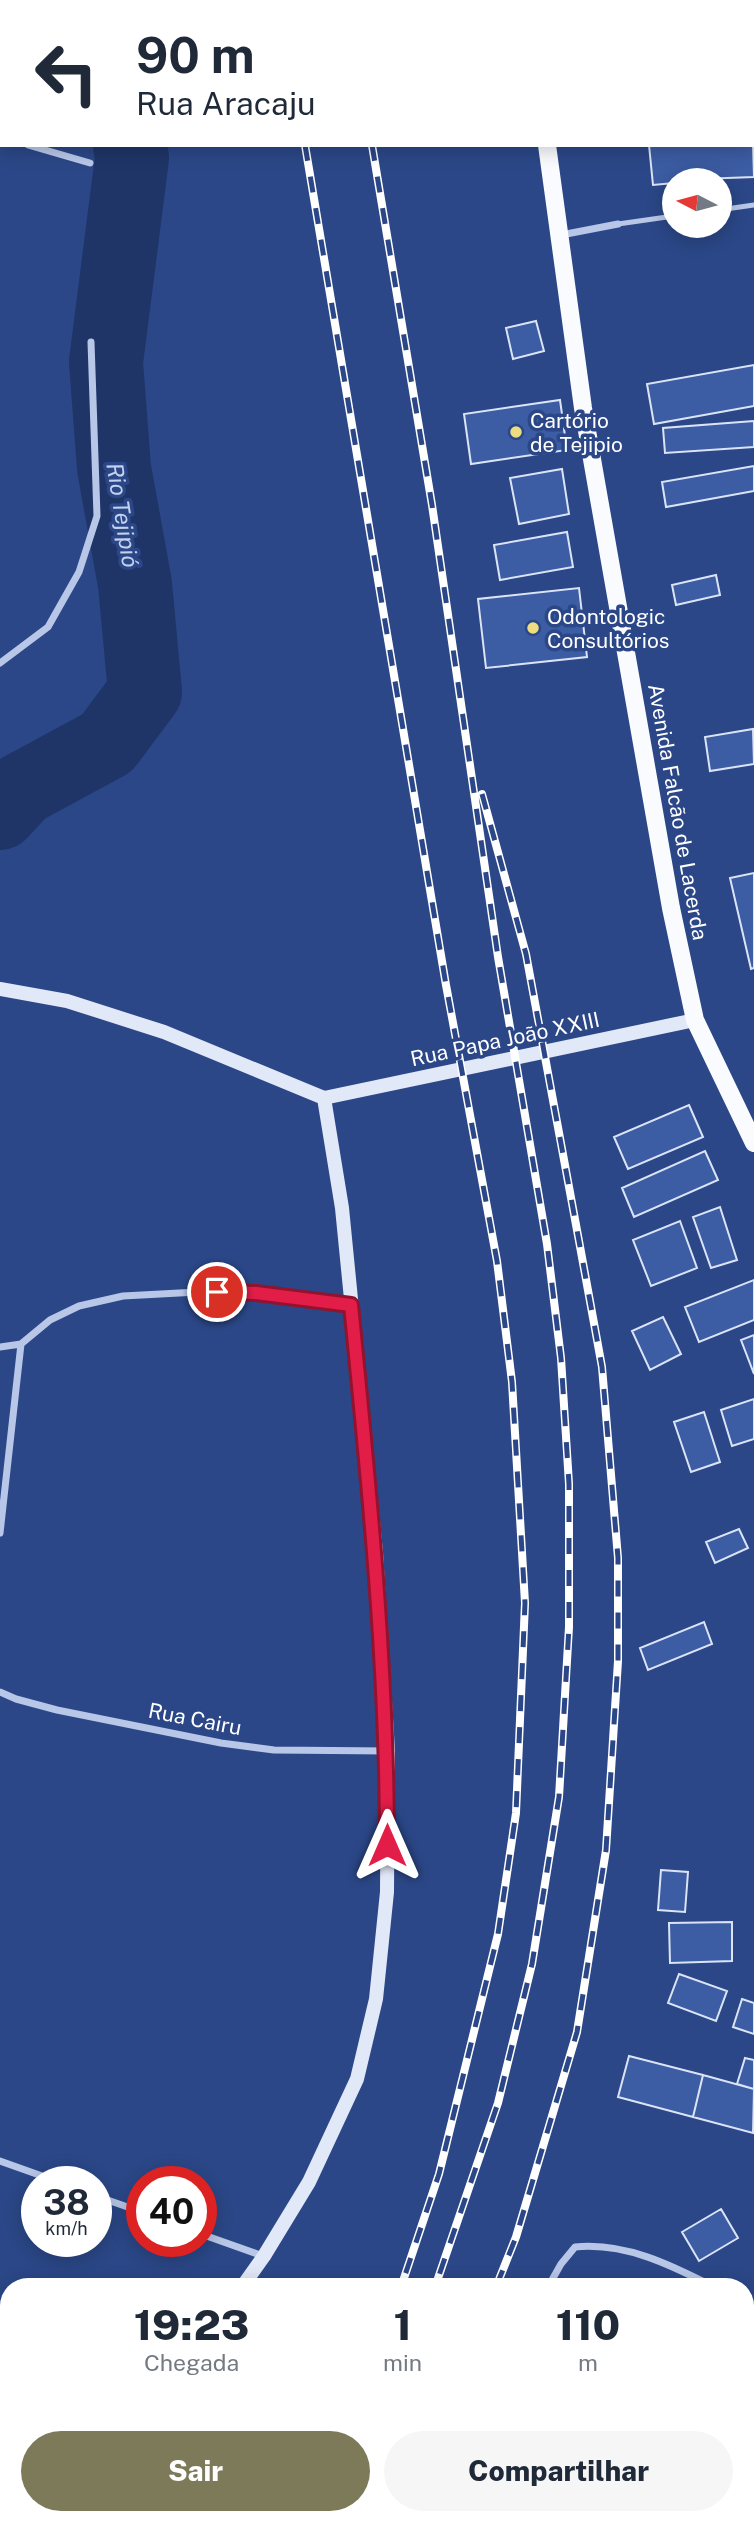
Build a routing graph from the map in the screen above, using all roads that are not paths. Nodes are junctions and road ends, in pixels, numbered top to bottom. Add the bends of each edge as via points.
1 (35, 147) edge
2 (547, 147) edge
3 (90, 163) dead end
4 (754, 205) edge
5 (732, 208) edge
6 (662, 218) edge
7 (618, 224) joint
8 (560, 235) junction
9 (91, 342) dead end
10 (0, 663) edge
11 (0, 989) edge
12 (695, 1020) junction
13 (324, 1098) junction
14 (754, 1143) edge
15 (351, 1305) junction
16 (21, 1345) junction
17 (0, 1347) edge
18 (0, 1532) edge
19 (0, 1692) edge
20 (388, 1751) junction
21 (0, 2161) edge
22 (21, 2168) edge
23 (217, 2240) edge
24 (264, 2256) junction
25 (248, 2278) edge
26 (553, 2278) edge
27 (697, 2278) edge

1 - 3 street
2 - 8 main road, Avenida Falcão de Lacerda
4 - 5 lane
6 - 7 lane
7 - 8 street
8 - 12 main road, Avenida Falcão de Lacerda via 583,408
9 - 10 street via 97,516 79,572 48,627
11 - 13 street via 67,1001 164,1032
12 - 13 street, Rua Papa João XXIII
12 - 14 main road, Avenida Falcão de Lacerda
13 - 15 street via 342,1208
15 - 16 street via 256,1293 123,1296 79,1306 50,1320
15 - 20 street via 376,1552
16 - 17 street
16 - 18 street
19 - 20 street, Rua Cairu via 57,1710 221,1743 274,1750
20 - 24 street via 387,1892 376,1998 357,2079 309,2182
21 - 22 street
23 - 24 street
24 - 25 street
26 - 27 street via 575,2247 604,2246 639,2254

